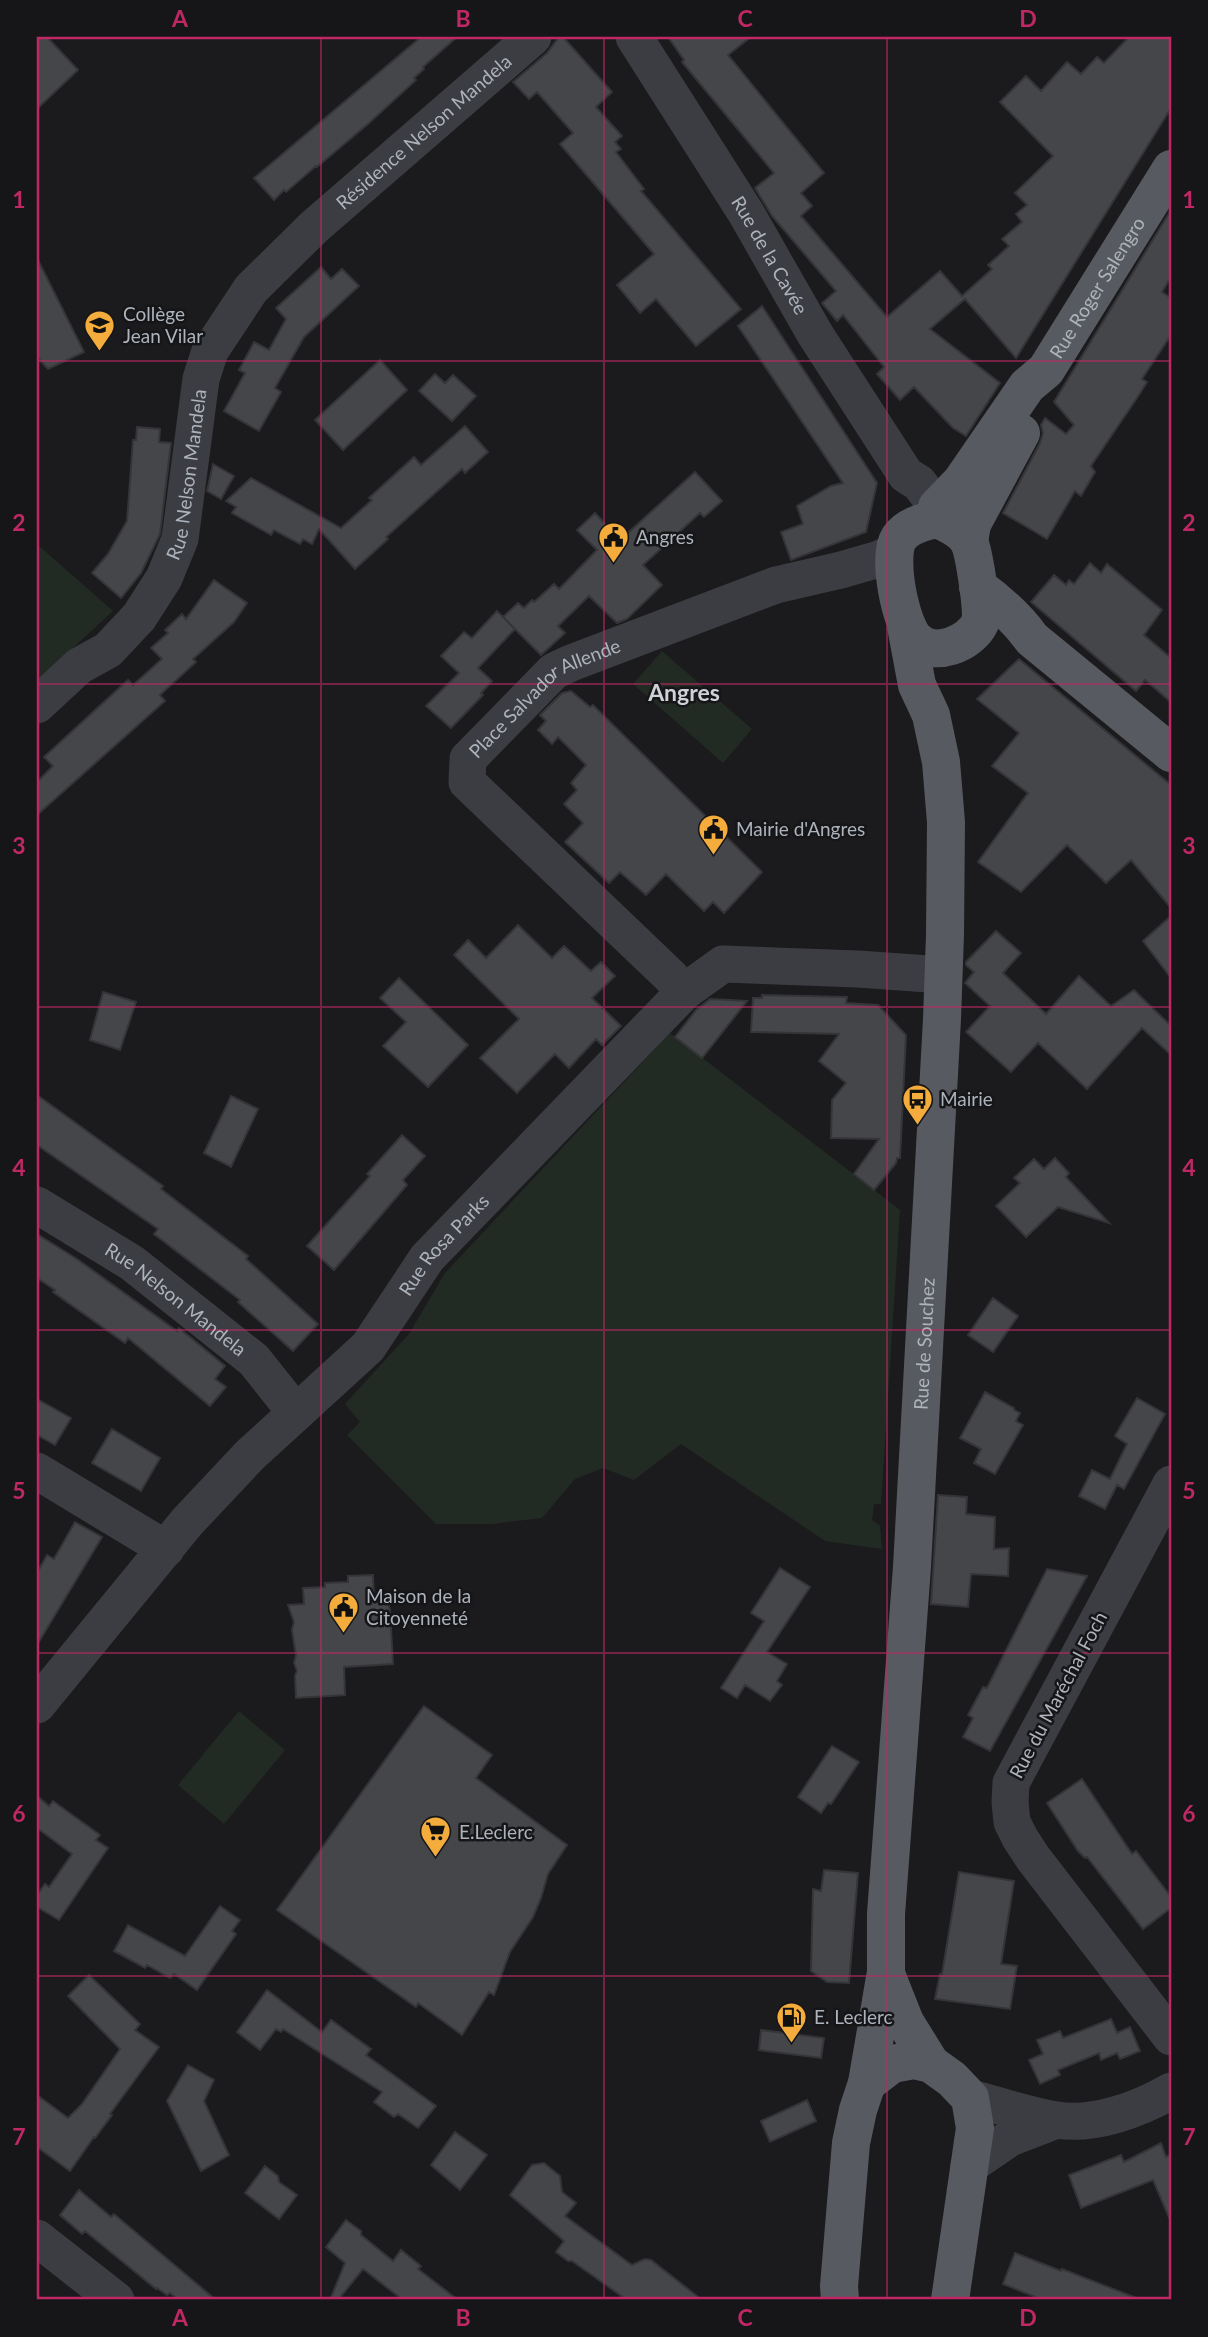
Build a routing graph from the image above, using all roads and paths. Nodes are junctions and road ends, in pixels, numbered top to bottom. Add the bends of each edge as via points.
1 (533, 37) edge
2 (634, 37) edge
3 (1171, 169) edge
4 (314, 227) joint
5 (1046, 370) junction
6 (918, 527) junction
7 (969, 542) junction
8 (978, 587) junction
9 (906, 626) junction
10 (965, 638) junction
11 (1032, 639) junction
12 (37, 705) edge
13 (931, 715) junction
14 (1171, 753) edge
15 (943, 975) junction
16 (684, 992) junction
17 (37, 1205) edge
18 (296, 1413) junction
19 (37, 1471) edge
20 (1171, 1484) edge
21 (166, 1549) junction
22 (37, 1705) edge
23 (886, 1972) junction
24 (1171, 2037) edge
25 (931, 2064) junction
26 (867, 2082) junction
27 (1171, 2091) edge
28 (970, 2098) junction
29 (1057, 2120) junction
30 (969, 2166) junction
31 (37, 2238) edge
32 (116, 2300) edge
33 (840, 2300) edge
34 (950, 2300) edge

1 - 4 street, Résidence Nelson Mandela
2 - 6 street, Rue de la Cavée via 746,213 815,334 906,475 919,483
3 - 5 main road, Rue Roger Salengro
4 - 12 street, Rue Nelson Mandela via 251,289 210,351 201,379 180,539 164,578 139,617 108,650 79,666
5 - 6 main road, Rue Roger Salengro via 1027,386 961,482
5 - 7 main road, Rue Roger Salengro via 1039,402 972,524
6 - 7 main road via 949,523
6 - 9 main road, Rue de Souchez via 900,608
6 - 16 street, Place Salvador Allende via 866,563 776,585 554,671 468,759 467,782
7 - 8 main road
8 - 10 main road via 982,618
8 - 11 main road
9 - 10 main road via 923,645 944,648
9 - 13 main road, Rue de Souchez via 916,685
10 - 11 main road
10 - 13 main road
11 - 14 main road
13 - 15 main road, Rue de Souchez via 946,822
15 - 16 street, Rue Rosa Parks via 723,964
15 - 23 main road, Rue de Souchez
16 - 18 street, Rue Rosa Parks via 427,1258 368,1347
17 - 18 street, Rue Nelson Mandela via 132,1263 254,1360
18 - 21 street, Rue Rosa Parks via 250,1455
19 - 21 street
20 - 24 street, Rue du Maréchal Foch via 1011,1783 1010,1802 1012,1822 1032,1858
21 - 22 street, Rue Rosa Parks
23 - 25 main road, Rue de Souchez via 905,2022
23 - 26 main road, Rue de Souchez
25 - 26 main road via 914,2060 891,2064
25 - 28 main road
26 - 33 main road, Rue de Souchez via 851,2143
27 - 29 street via 1146,2106 1105,2117
28 - 29 street
28 - 30 main road via 975,2128
29 - 30 street via 1010,2138
30 - 34 main road
31 - 32 street

